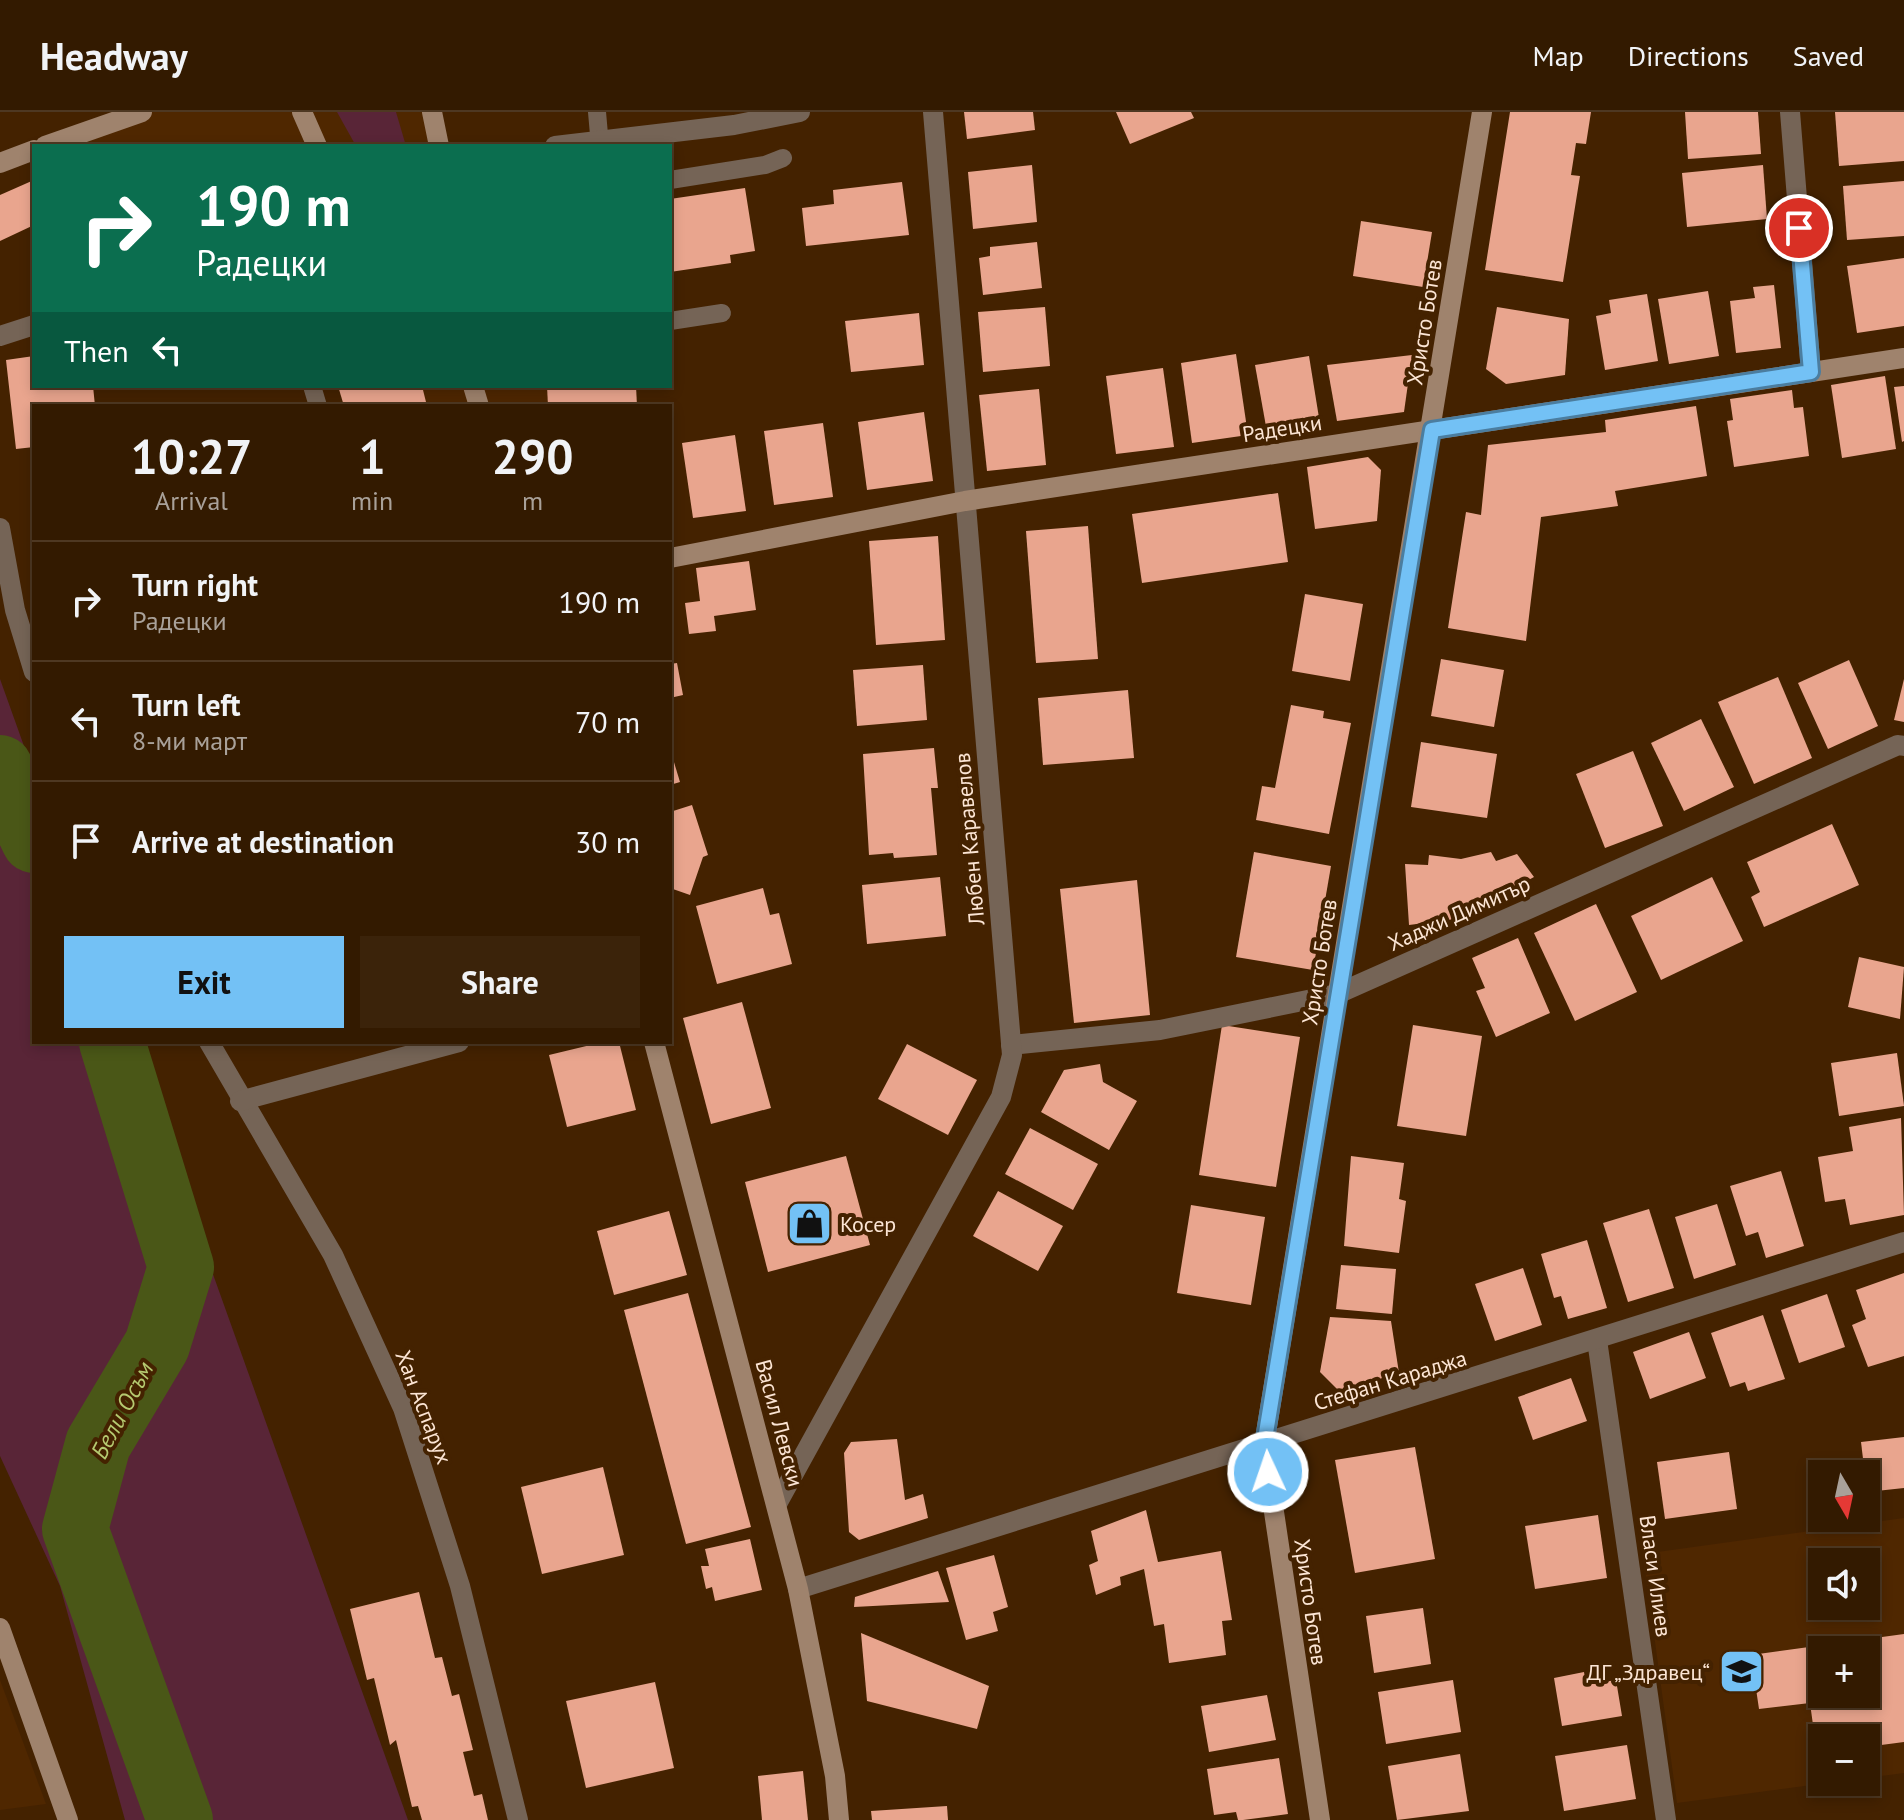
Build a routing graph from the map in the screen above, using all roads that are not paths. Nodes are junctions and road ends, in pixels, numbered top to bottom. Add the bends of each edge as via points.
1 (155, 112) edge
2 (288, 112) edge
3 (432, 112) edge
4 (597, 112) edge
5 (800, 112) edge
6 (933, 112) edge
7 (1482, 112) edge
8 (1790, 112) edge
9 (135, 114) edge
10 (309, 129) edge
11 (599, 143) edge
12 (51, 144) edge
13 (439, 144) edge
14 (32, 151) edge
15 (783, 158) dead end
16 (0, 163) edge
17 (672, 180) edge
18 (722, 313) dead end
19 (672, 321) edge
20 (32, 326) edge
21 (0, 336) edge
22 (1904, 358) edge
23 (1811, 372) junction
24 (1432, 430) junction
25 (965, 501) junction
26 (0, 528) edge
27 (672, 558) edge
28 (28, 637) edge
29 (32, 660) edge
30 (1904, 746) edge
31 (1337, 994) junction
32 (210, 1044) edge
33 (452, 1044) edge
34 (655, 1044) edge
35 (1011, 1045) junction
36 (240, 1101) junction
37 (1904, 1242) edge
38 (1597, 1340) junction
39 (1264, 1445) junction
40 (777, 1504) junction
41 (798, 1589) junction
42 (0, 1628) edge
43 (68, 1820) edge
44 (518, 1820) edge
45 (839, 1820) edge
46 (1320, 1820) edge
47 (1666, 1820) edge

1 - 9 street
2 - 10 street
3 - 13 street
4 - 11 lane
5 - 11 street
6 - 25 street, Любен Каравелов
7 - 24 street, Христо Ботев
8 - 23 street
9 - 12 street
14 - 16 street
15 - 17 lane
18 - 19 lane
20 - 21 street
22 - 23 street, Радецки
23 - 24 street, Радецки
24 - 25 street, Радецки
24 - 31 street, Христо Ботев
25 - 27 street, Радецки
25 - 35 street, Любен Каравелов
26 - 28 street
28 - 29 street
30 - 31 street, Хаджи Димитър
31 - 35 street, Хаджи Димитър via 1160,1030
31 - 39 street, Христо Ботев
32 - 36 street, Хан Аспарух
33 - 36 street
34 - 40 street, Васил Левски
35 - 40 street, Любен Каравелов via 1001,1097
36 - 44 street, Хан Аспарух via 333,1255 403,1408 460,1586
37 - 38 street, Стефан Караджа
38 - 39 street, Стефан Караджа
38 - 47 street, Власи Илиев
39 - 41 street, Стефан Караджа
39 - 46 street, Христо Ботев
40 - 41 street, Васил Левски
41 - 45 street, Васил Левски
42 - 43 street

